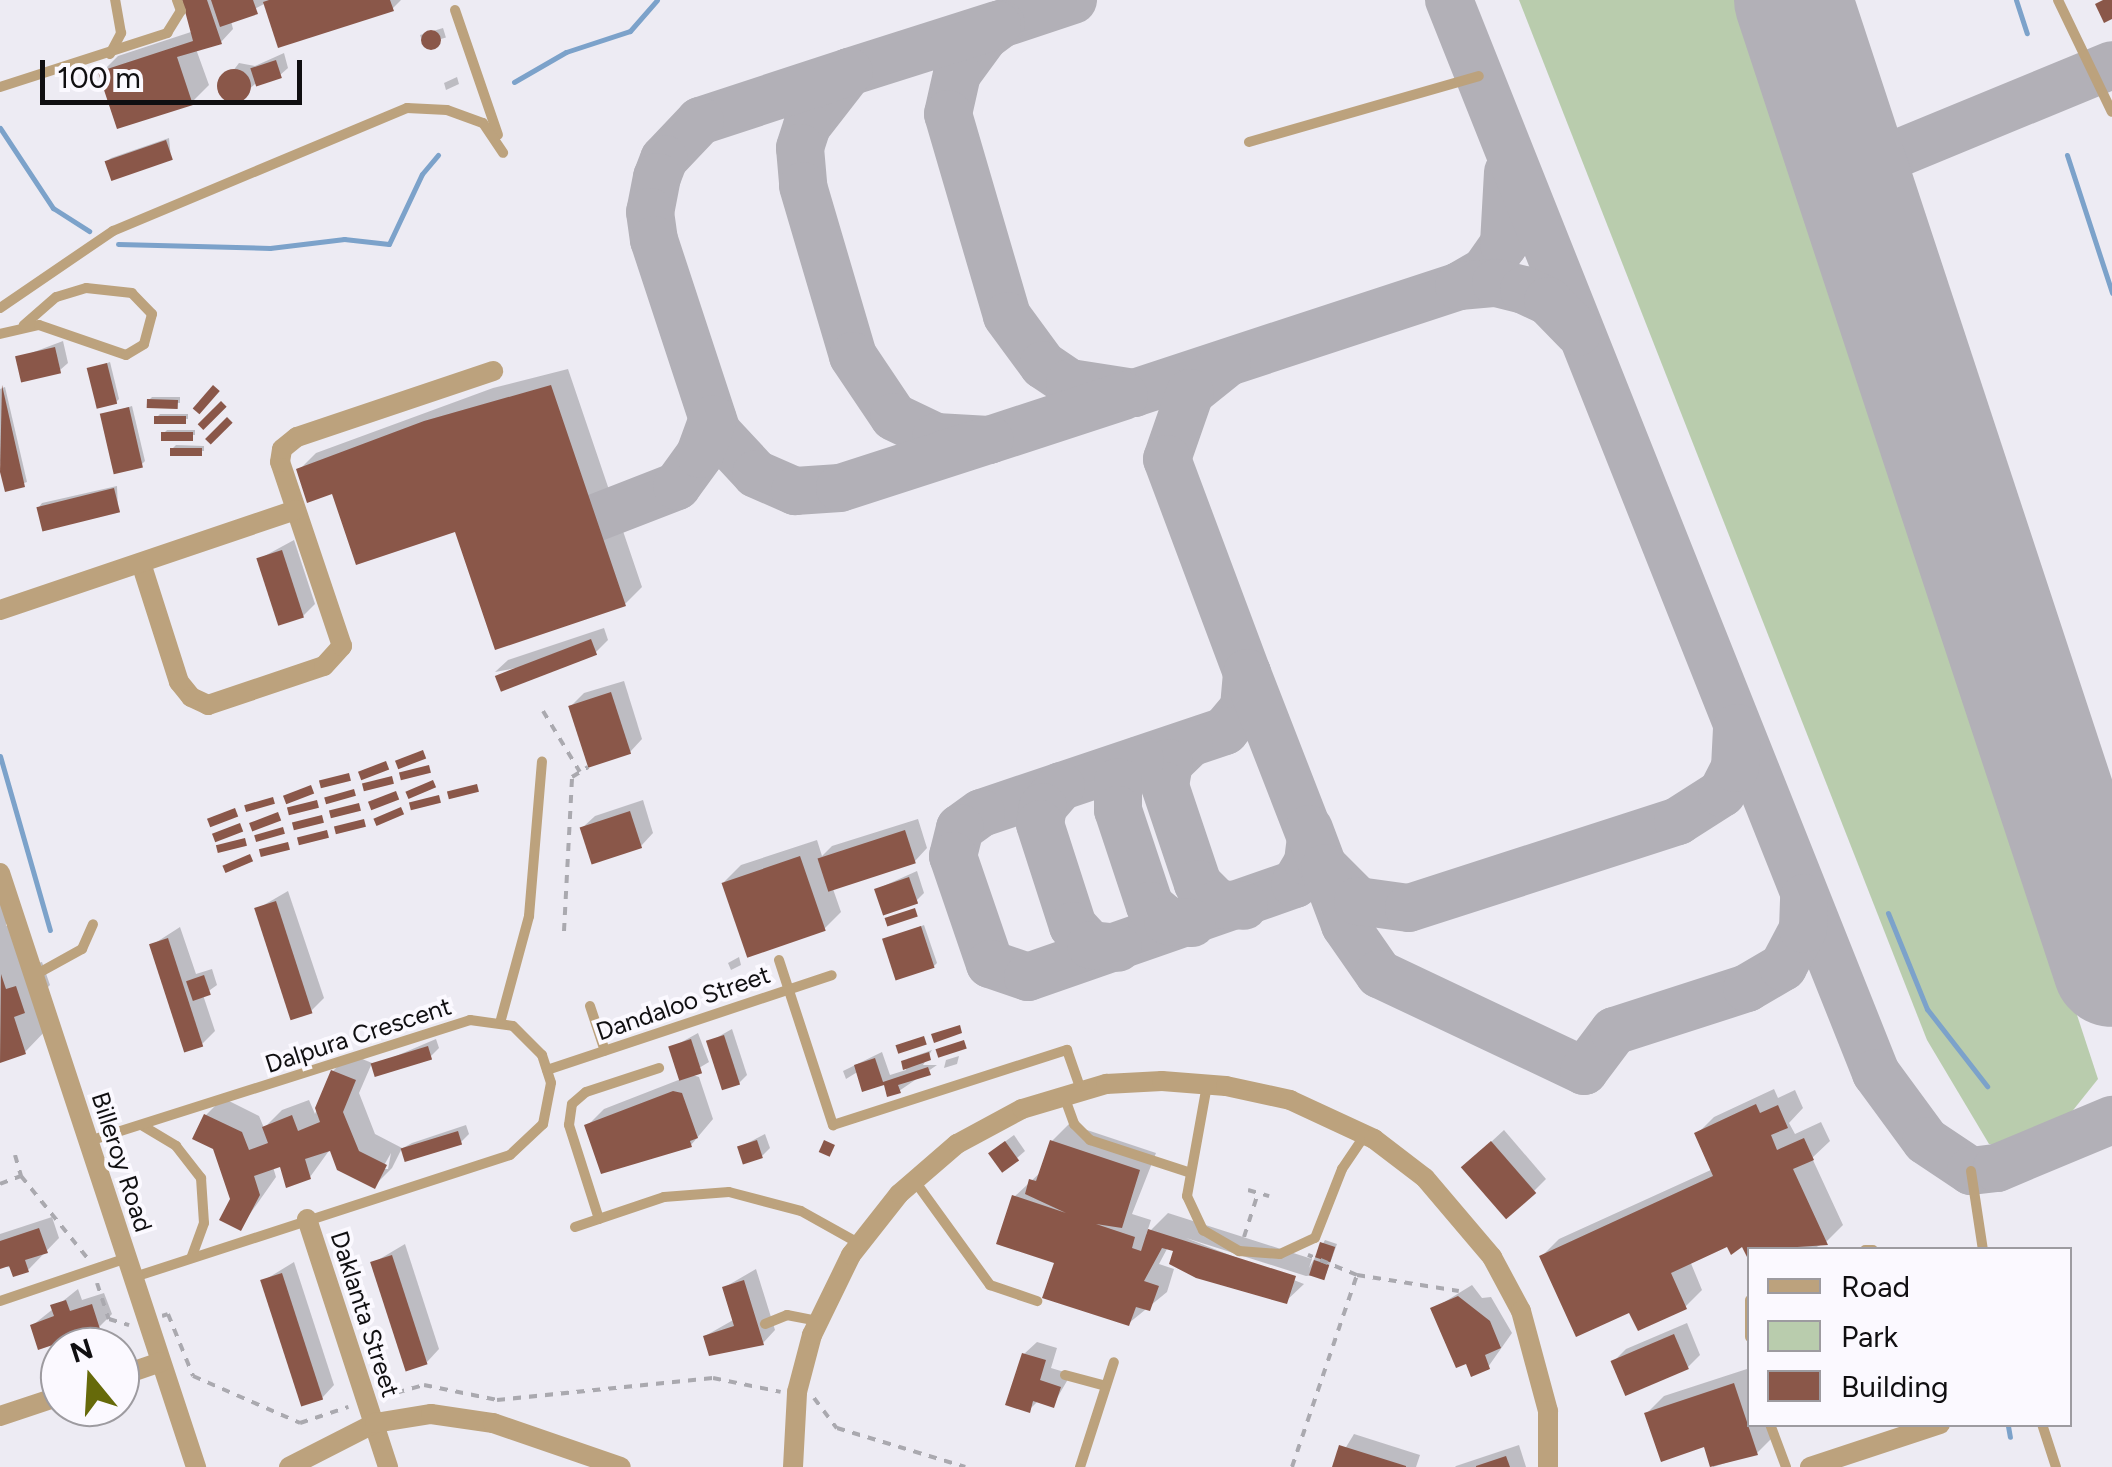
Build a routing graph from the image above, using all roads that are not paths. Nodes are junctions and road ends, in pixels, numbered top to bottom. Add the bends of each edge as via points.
1 (115, 0) edge
2 (177, 0) edge
3 (2058, 0) edge
4 (455, 10) dead end
5 (110, 54) junction
6 (1479, 76) dead end
7 (0, 88) edge
8 (2112, 112) edge
9 (1249, 142) dead end
10 (0, 308) edge
11 (24, 325) junction
12 (0, 334) edge
13 (494, 370) dead end
14 (296, 510) junction
15 (141, 562) junction
16 (0, 610) edge
17 (542, 762) dead end
18 (0, 873) edge
19 (93, 924) dead end
20 (780, 960) dead end
21 (34, 976) junction
22 (832, 976) dead end
23 (790, 988) junction
24 (590, 1006) dead end
25 (500, 1023) junction
26 (605, 1051) junction
27 (658, 1068) dead end
28 (547, 1070) junction
29 (1208, 1084) junction
30 (1072, 1092) junction
31 (550, 1105) junction
32 (571, 1109) junction
33 (143, 1126) junction
34 (1365, 1135) junction
35 (88, 1142) junction
36 (1188, 1172) junction
37 (1971, 1172) dead end
38 (914, 1180) junction
39 (307, 1219) junction
40 (599, 1219) junction
41 (575, 1227) dead end
42 (860, 1244) junction
43 (1983, 1247) edge
44 (192, 1258) junction
45 (130, 1268) junction
46 (0, 1301) edge
47 (1037, 1301) dead end
48 (818, 1322) junction
49 (765, 1324) dead end
50 (161, 1362) junction
51 (1114, 1362) dead end
52 (140, 1369) edge
53 (1065, 1374) dead end
54 (1106, 1386) junction
55 (40, 1403) edge
56 (0, 1416) edge
57 (375, 1424) junction
58 (1771, 1427) edge
59 (1931, 1427) edge
60 (2043, 1427) edge
61 (196, 1467) edge
62 (289, 1467) edge
63 (388, 1467) edge
64 (621, 1467) edge
65 (793, 1467) edge
66 (1080, 1467) edge
67 (1548, 1467) edge
68 (1786, 1467) edge
69 (1810, 1467) edge
70 (2056, 1467) edge

1 - 5 lane via 121,34
2 - 5 lane via 180,11 167,33
3 - 8 lane
4 - 10 lane via 502,147 483,122 447,110 407,108 113,231
5 - 7 lane
6 - 9 lane
11 - 11 lane via 64,331 126,355 144,344 152,314 132,293 86,288 56,297
11 - 12 lane
13 - 14 street via 296,437 282,449 280,462
14 - 15 street
14 - 15 street via 342,646 337,658 305,673 208,705 191,697 179,682
15 - 16 street
17 - 25 lane via 528,916
18 - 21 street, Billeroy Road
19 - 21 lane via 82,949
20 - 23 lane
21 - 35 street, Billeroy Road
22 - 23 lane, Dandaloo Street
23 - 26 lane, Dandaloo Street
23 - 30 lane via 834,1125 1068,1050
24 - 26 lane
25 - 28 lane via 531,1042
25 - 33 lane, Dalpura Crescent via 442,1027
26 - 28 lane, Dandaloo Street
27 - 32 lane via 586,1092
28 - 31 lane
29 - 30 street via 1137,1082
29 - 34 street via 1290,1100
29 - 36 lane
30 - 36 lane via 1074,1124 1090,1140
30 - 38 street via 981,1129
31 - 32 lane
31 - 39 lane via 530,1142 510,1156
32 - 40 lane via 569,1124
33 - 35 lane, Dalpura Crescent
33 - 44 lane via 176,1146 200,1178 204,1223
34 - 36 lane via 1342,1169 1320,1230 1294,1250 1240,1251 1212,1238 1196,1220
34 - 67 street via 1446,1199 1505,1279 1542,1380
35 - 45 street, Billeroy Road
37 - 43 lane
38 - 42 street
38 - 47 lane via 990,1284
39 - 44 lane
39 - 57 street, Daklanta Street
40 - 41 lane
40 - 42 lane via 664,1197 729,1192 801,1211
42 - 48 street
44 - 45 lane
45 - 46 lane via 92,1270
45 - 50 street, Billeroy Road
48 - 49 lane via 787,1315
48 - 65 street via 797,1396
50 - 52 street
50 - 61 street, Billeroy Road
51 - 54 lane
53 - 54 lane
54 - 66 lane
55 - 56 street
57 - 62 street
57 - 63 street, Daklanta Street
57 - 64 street via 431,1414 493,1423
58 - 68 lane
59 - 69 street
60 - 70 lane

